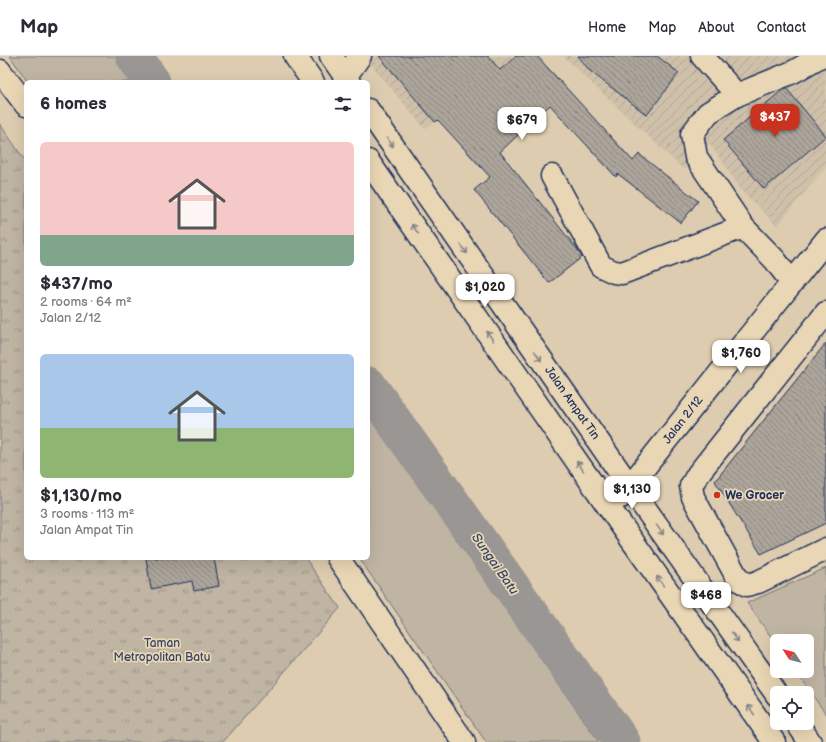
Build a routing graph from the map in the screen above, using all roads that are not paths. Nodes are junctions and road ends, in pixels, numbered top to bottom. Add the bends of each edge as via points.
1 (295, 56) edge
2 (330, 56) edge
3 (360, 56) edge
4 (702, 56) edge
5 (816, 57) edge
6 (0, 71) edge
7 (347, 79) edge
8 (313, 80) edge
9 (737, 95) junction
10 (24, 102) edge
11 (370, 113) edge
12 (370, 164) edge
13 (552, 176) dead end
14 (743, 227) junction
15 (826, 240) edge
16 (792, 283) junction
17 (826, 313) edge
18 (630, 487) junction
19 (610, 509) junction
20 (826, 549) edge
21 (339, 560) edge
22 (771, 686) edge
23 (802, 730) edge
24 (464, 742) edge
25 (774, 742) edge
26 (810, 742) edge

1 - 8 street
2 - 7 street
3 - 7 street
4 - 9 street
5 - 9 street via 793,72
6 - 10 street
9 - 14 street via 708,113 692,134 696,157
11 -> 18 street, Jalan Ampat Tin
19 -> 12 street
13 - 14 street via 601,266 614,272 622,273
14 - 16 street
15 - 16 street, Jalan 2/12
16 - 18 street, Jalan 2/12
17 - 20 street via 691,486 693,497 738,579 747,585
18 - 19 street, Jalan 2/12
18 -> 22 street, Jalan Ampat Tin
25 -> 19 street
21 - 24 street
23 - 26 street

